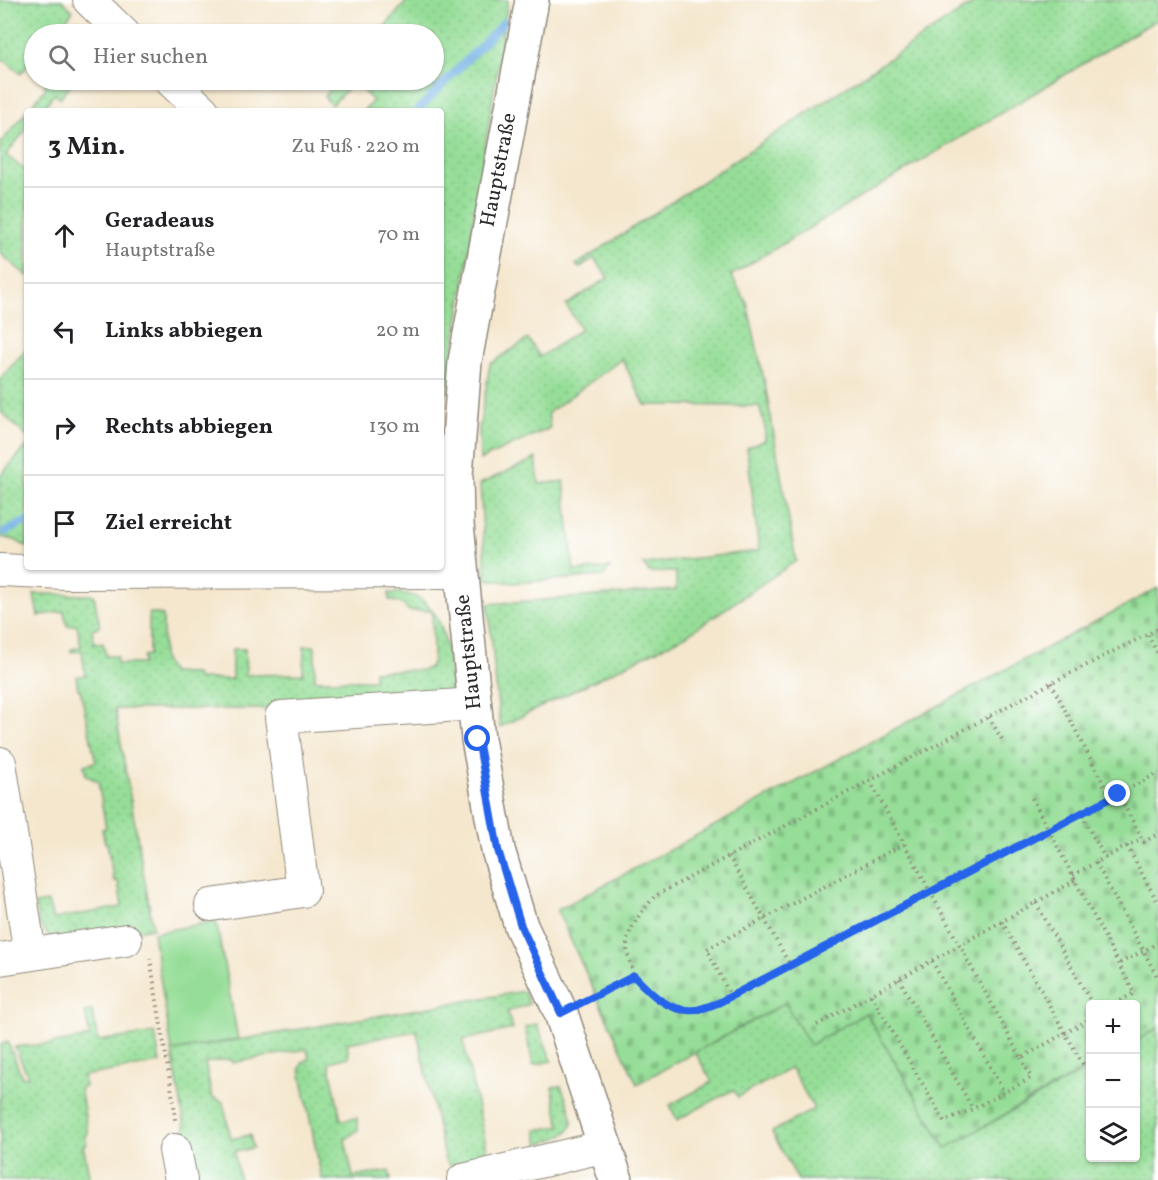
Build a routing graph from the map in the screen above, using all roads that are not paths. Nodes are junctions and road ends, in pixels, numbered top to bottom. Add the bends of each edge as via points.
1 (89, 0) edge
2 (532, 0) edge
3 (114, 24) edge
4 (181, 90) edge
5 (200, 108) edge
6 (450, 420) edge
7 (0, 570) edge
8 (461, 572) junction
9 (475, 704) junction
10 (0, 763) edge
11 (211, 905) dead end
12 (126, 940) road end
13 (15, 957) edge
14 (606, 1146) junction
15 (463, 1180) edge
16 (616, 1180) edge

1 - 3 street
2 - 6 main road, Hauptstraße via 465,361
4 - 5 street
6 - 8 main road, Hauptstraße
7 - 8 street
8 - 9 main road, Hauptstraße
9 - 11 street via 281,717 303,891
9 - 14 main road, Hauptstraße via 498,850 521,926 561,1013
10 - 13 street
12 - 13 street
14 - 15 street
14 - 16 main road, Hauptstraße

